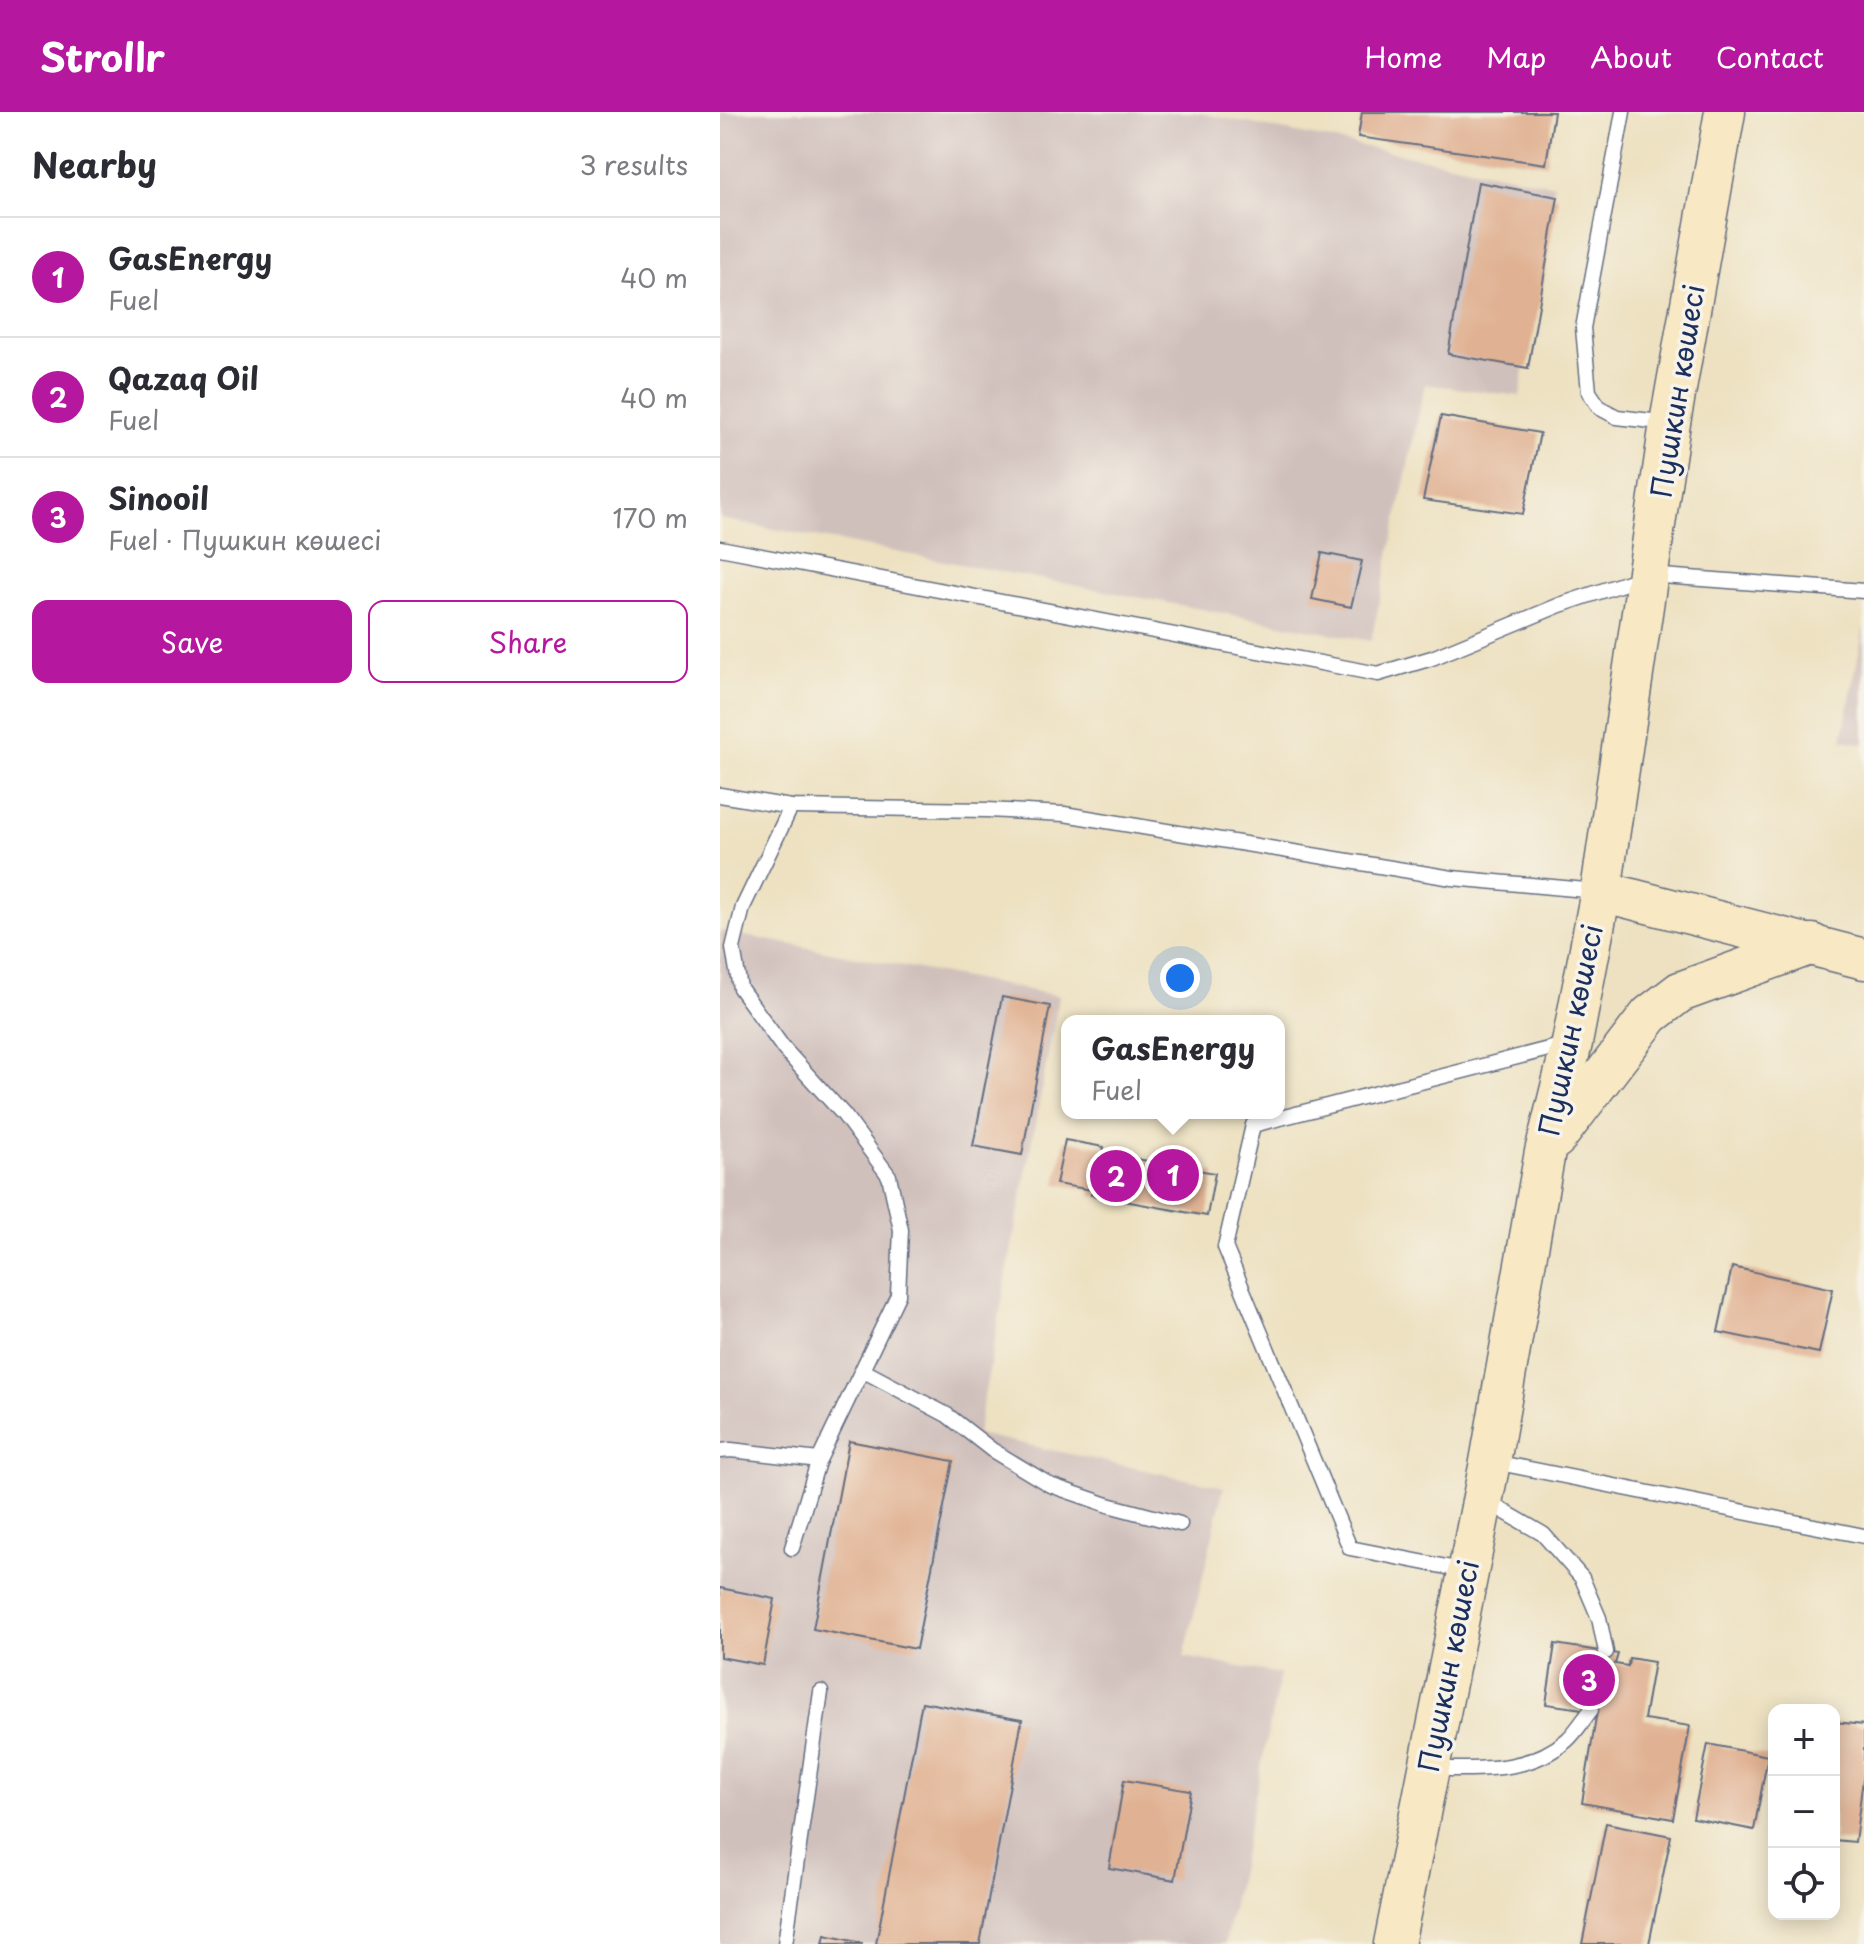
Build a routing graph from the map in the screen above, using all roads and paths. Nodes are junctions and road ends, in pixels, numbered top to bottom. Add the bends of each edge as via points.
1 (1623, 112) edge
2 (1725, 112) edge
3 (1670, 423) junction
4 (720, 548) edge
5 (1649, 575) junction
6 (1864, 591) edge
7 (720, 795) edge
8 (791, 807) junction
9 (1601, 891) junction
10 (1812, 944) junction
11 (1864, 959) edge
12 (1572, 1043) junction
13 (1285, 1117) edge
14 (1276, 1119) edge
15 (1545, 1152) junction
16 (864, 1371) junction
17 (720, 1451) edge
18 (819, 1460) junction
19 (1486, 1480) junction
20 (1180, 1524) dead end
21 (1864, 1536) edge
22 (792, 1548) dead end
23 (1468, 1571) junction
24 (1606, 1652) dead end
25 (821, 1692) dead end
26 (1591, 1710) dead end
27 (1428, 1769) junction
28 (785, 1944) edge
29 (1394, 1944) edge

1 - 3 lane via 1583,328 1589,392 1600,408 1617,417
2 - 3 main road, Пушкин көшесі
3 - 5 main road, Пушкин көшесі
4 - 5 lane via 1378,674
5 - 6 lane
5 - 9 main road, Пушкин көшесі
7 - 8 lane
8 - 9 lane via 1064,814 1452,878
8 - 16 lane via 743,907 733,948 740,988 889,1176 901,1230 898,1295
9 - 10 main road
9 - 12 main road, Пушкин көшесі
10 - 11 main road
10 - 15 main road via 1680,992 1660,1007
12 - 13 lane
12 - 15 main road, Пушкин көшесі
14 - 23 lane via 1253,1125 1225,1247 1350,1548
15 - 19 main road, Пушкин көшесі
16 - 18 lane
16 - 20 lane via 947,1415 1050,1485
17 - 18 lane
18 - 22 lane
19 - 21 lane
19 - 23 main road, Пушкин көшесі
19 - 24 lane via 1582,1578
23 - 27 main road, Пушкин көшесі
25 - 28 lane
26 - 27 lane via 1568,1740 1541,1758 1498,1769
27 - 29 main road, Пушкин көшесі

